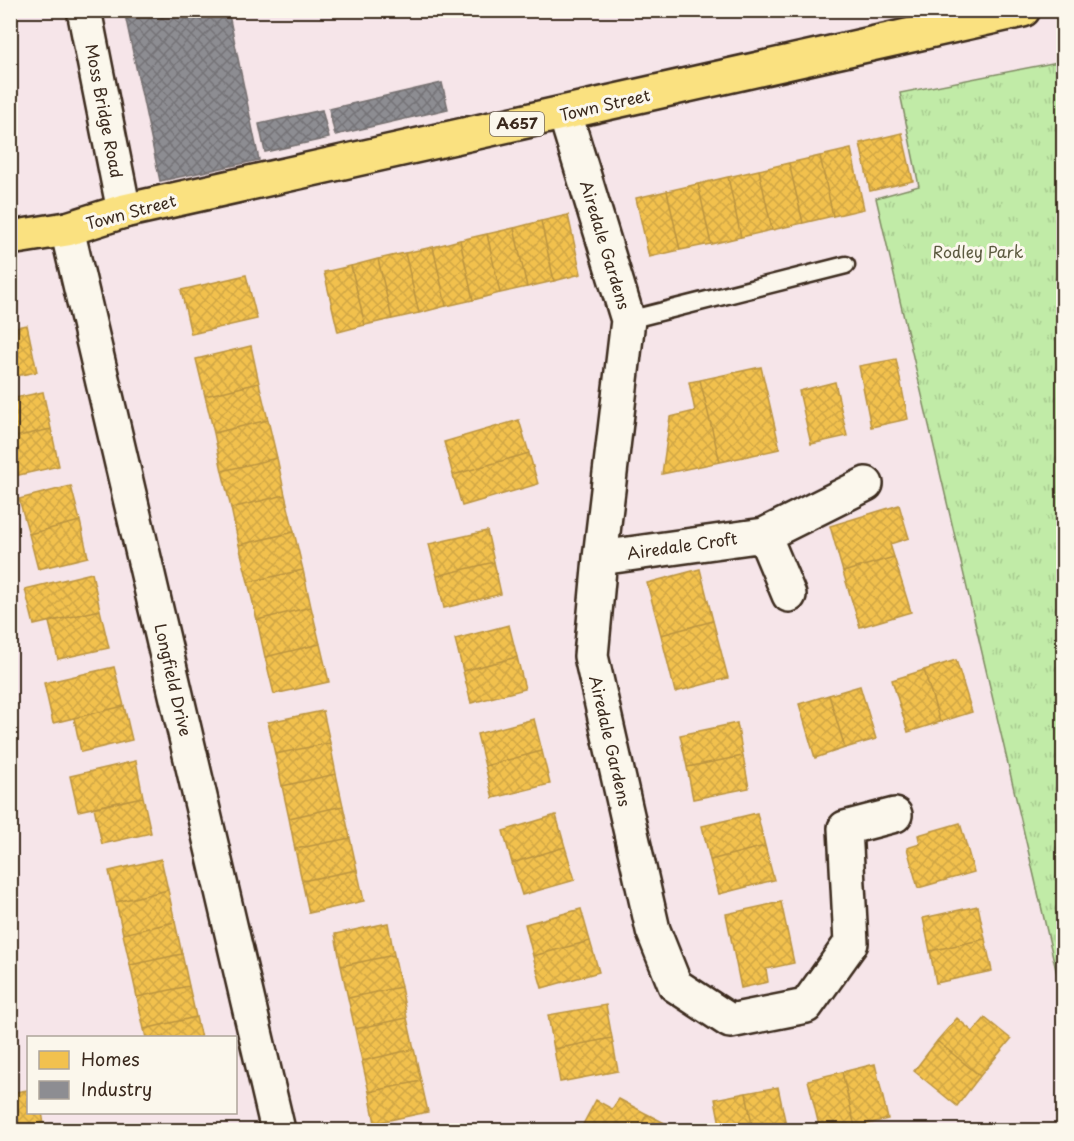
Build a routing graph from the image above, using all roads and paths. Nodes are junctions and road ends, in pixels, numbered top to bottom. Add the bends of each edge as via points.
1 (84, 10) edge
2 (1023, 10) edge
3 (565, 114) junction
4 (124, 211) junction
5 (67, 229) junction
6 (10, 238) edge
7 (846, 265) dead end
8 (628, 320) junction
9 (866, 484) dead end
10 (764, 535) junction
11 (600, 558) junction
12 (789, 595) dead end
13 (895, 815) dead end
14 (278, 1131) edge

1 - 4 street, Moss Bridge Road
2 - 3 main road, Town Street / A657
3 - 4 main road, Town Street / A657
3 - 8 street, Airedale Gardens
4 - 5 main road, Town Street / A657
5 - 6 main road, Town Street / A657
5 - 14 street, Longfield Drive
7 - 8 lane
8 - 11 street, Airedale Gardens
9 - 10 street, Airedale Croft
10 - 11 street, Airedale Croft
10 - 12 street
11 - 13 street, Airedale Gardens via 591,656 653,930 675,985 730,1021 806,1006 851,943 845,828

